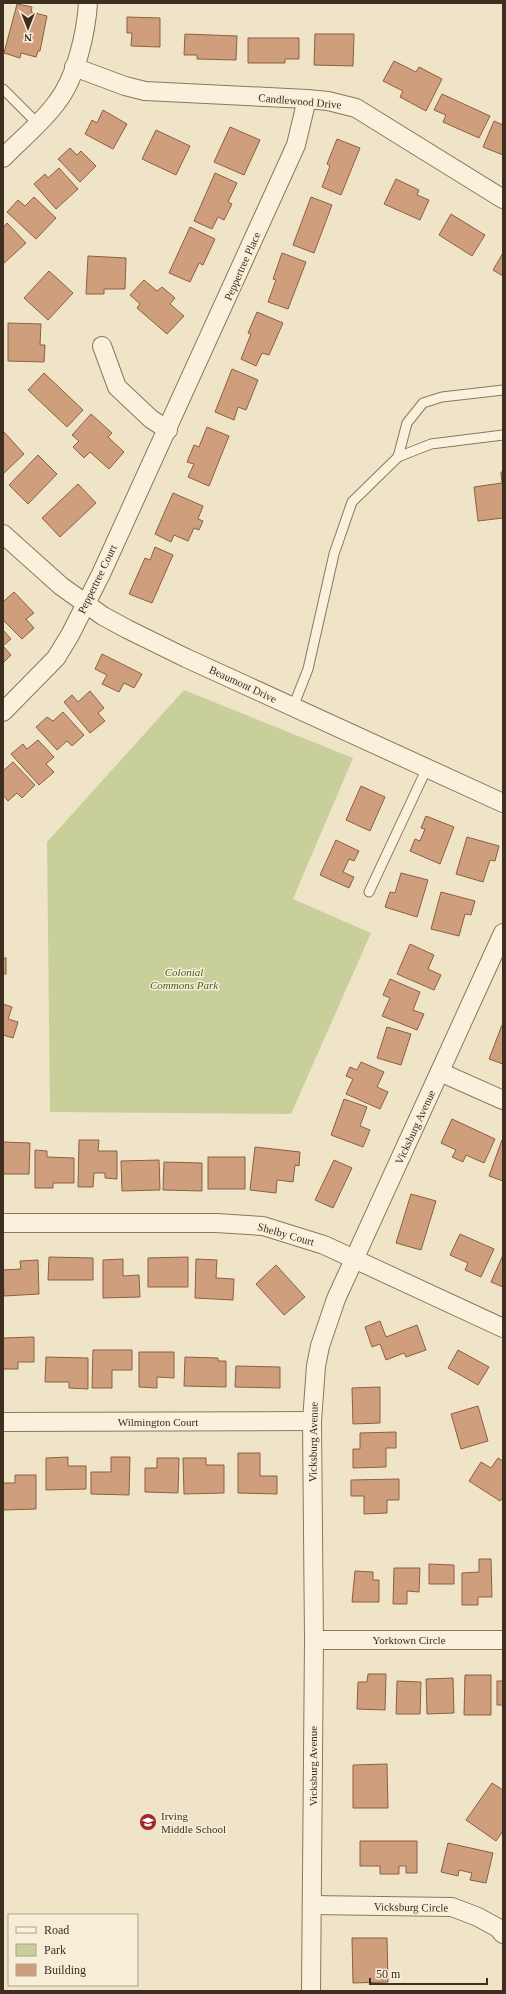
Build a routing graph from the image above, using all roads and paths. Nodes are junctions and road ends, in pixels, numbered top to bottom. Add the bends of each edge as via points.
1 (88, 3) edge
2 (74, 67) junction
3 (3, 89) edge
4 (307, 99) junction
5 (37, 123) junction
6 (4, 156) edge
7 (503, 199) edge
8 (102, 346) dead end
9 (503, 390) edge
10 (168, 430) junction
11 (503, 435) edge
12 (398, 457) junction
13 (3, 534) edge
14 (86, 604) junction
15 (293, 707) junction
16 (3, 712) edge
17 (427, 768) junction
18 (503, 803) edge
19 (368, 892) dead end
20 (503, 933) edge
21 (440, 1072) junction
22 (503, 1100) edge
23 (3, 1223) edge
24 (354, 1260) junction
25 (503, 1328) edge
26 (3, 1422) edge
27 (312, 1422) junction
28 (314, 1640) junction
29 (503, 1640) edge
30 (312, 1906) junction
31 (501, 1928) edge
32 (311, 1991) edge

1 - 2 street via 84,35
2 - 4 street, Candlewood Drive via 145,91
2 - 5 street via 58,101
3 - 5 lane
4 - 7 street, Candlewood Drive via 356,108 376,118
4 - 10 street, Peppertree Place via 296,144
5 - 6 street
8 - 10 street via 117,387 151,419
9 - 12 lane via 442,397 423,403 407,423
10 - 14 street, Peppertree Court
11 - 12 lane via 431,444
12 - 15 lane via 352,502 334,554 308,669
13 - 14 street, Beaumont Drive via 36,565
14 - 15 street, Beaumont Drive via 127,629
14 - 16 street, Peppertree Court via 56,658
15 - 17 street, Beaumont Drive
17 - 18 street, Beaumont Drive
17 - 19 lane
20 - 21 street, Vicksburg Avenue
21 - 22 street
21 - 24 street, Vicksburg Avenue
23 - 24 street, Shelby Court via 244,1223 279,1230 324,1245
24 - 25 street, Shelby Court
24 - 27 street, Vicksburg Avenue via 336,1299 320,1346
26 - 27 street, Wilmington Court
27 - 28 street, Vicksburg Avenue
28 - 29 street, Yorktown Circle
28 - 30 street, Vicksburg Avenue
30 - 31 street, Vicksburg Circle via 452,1907
30 - 32 street, Vicksburg Avenue

